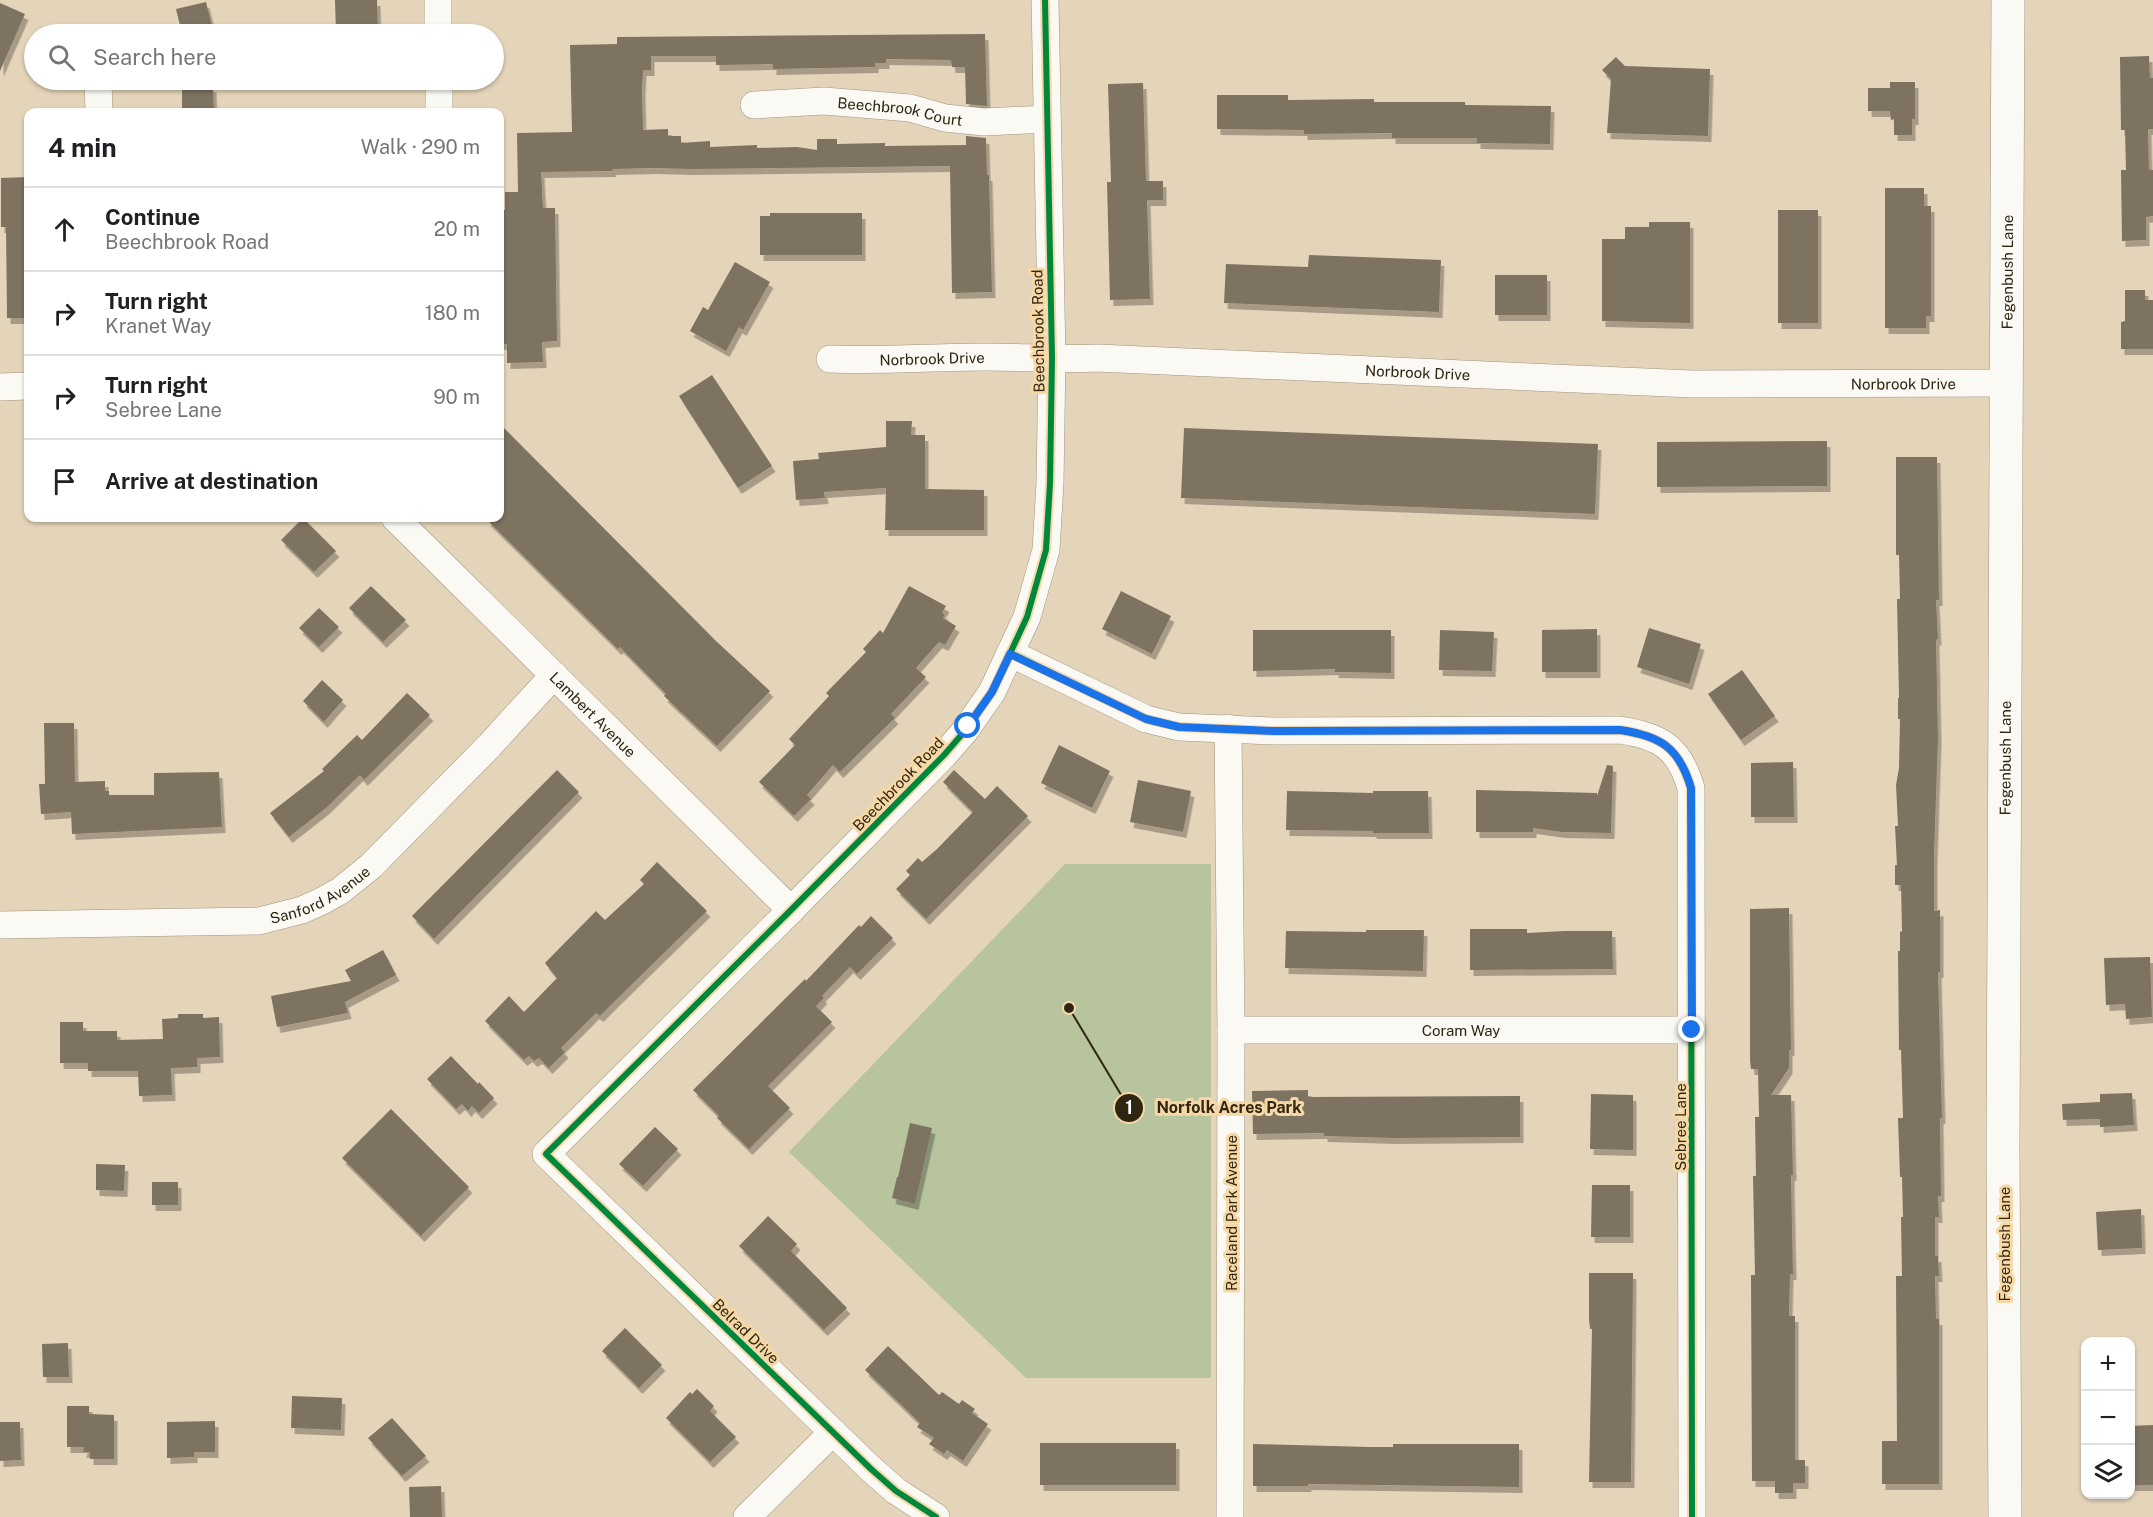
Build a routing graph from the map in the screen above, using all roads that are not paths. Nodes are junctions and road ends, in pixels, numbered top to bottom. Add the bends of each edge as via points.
1 (438, 0) edge
2 (1045, 0) edge
3 (2008, 0) edge
4 (438, 24) edge
5 (98, 90) edge
6 (439, 90) edge
7 (754, 105) dead end
8 (99, 108) edge
9 (439, 108) edge
10 (1047, 119) junction
11 (1052, 358) junction
12 (830, 359) dead end
13 (2006, 383) junction
14 (24, 386) edge
15 (0, 387) edge
16 (399, 522) edge
17 (1010, 654) junction
18 (554, 675) junction
19 (1228, 728) junction
20 (791, 910) junction
21 (0, 925) edge
22 (1231, 1030) junction
23 (1692, 1030) junction
24 (546, 1154) joint
25 (833, 1432) junction
26 (747, 1517) edge
27 (936, 1517) edge
28 (1230, 1517) edge
29 (1692, 1517) edge
30 (2005, 1517) edge

1 - 4 street
2 - 10 street, Beechbrook Road
3 - 13 main road, Fegenbush Lane
5 - 8 street
6 - 9 street
7 - 10 street, Beechbrook Court via 824,101 910,108 945,118 984,122
10 - 11 street, Beechbrook Road
11 - 12 street, Norbrook Drive
11 - 13 street, Norbrook Drive via 1692,384
11 - 17 street, Beechbrook Road via 1046,550 1027,617
13 - 30 main road, Fegenbush Lane
14 - 15 street
16 - 18 street, Lambert Avenue
17 - 19 street via 1146,719 1179,727
17 - 20 street, Beechbrook Road via 992,692 964,732
18 - 20 street, Lambert Avenue
18 - 21 street, Sanford Avenue via 371,866 320,902 259,921
19 - 22 street, Raceland Park Avenue
19 - 23 street, Sebree Lane via 1620,730 1645,734 1664,745 1678,757 1691,788
20 - 24 street, Beechbrook Road
22 - 23 street, Coram Way
22 - 28 street, Raceland Park Avenue
23 - 29 street, Sebree Lane
24 - 25 street, Belrad Drive
25 - 26 street
25 - 27 street, Belrad Drive via 896,1491

